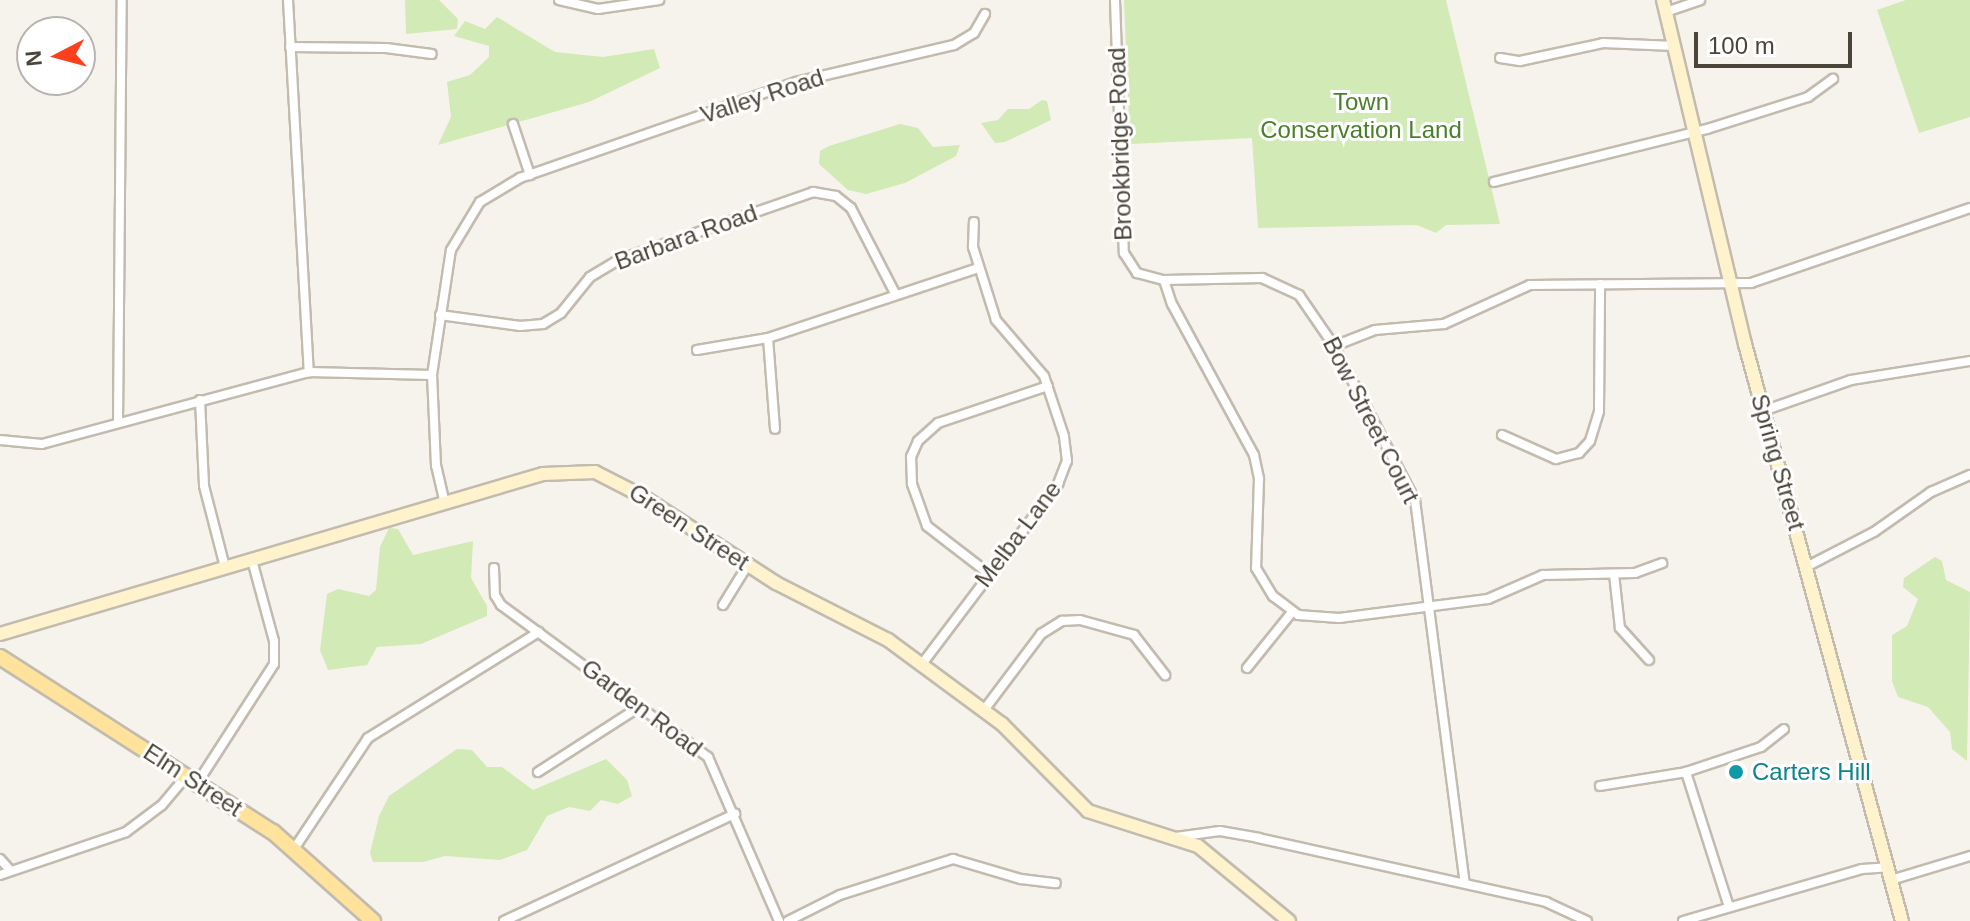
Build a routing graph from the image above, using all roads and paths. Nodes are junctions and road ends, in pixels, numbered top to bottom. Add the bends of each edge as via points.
1 (122, 0) edge
2 (288, 0) edge
3 (559, 0) edge
4 (659, 0) edge
5 (1115, 0) edge
6 (1700, 0) edge
7 (1664, 6) edge
8 (985, 14) dead end
9 (1674, 46) junction
10 (290, 47) junction
11 (432, 54) dead end
12 (1500, 58) dead end
13 (1833, 79) dead end
14 (513, 124) dead end
15 (1694, 133) junction
16 (530, 175) junction
17 (1494, 182) dead end
18 (1970, 208) edge
19 (974, 222) dead end
20 (979, 268) junction
21 (1164, 280) junction
22 (1600, 284) junction
23 (1731, 284) junction
24 (896, 295) junction
25 (440, 315) junction
26 (768, 338) junction
27 (1334, 346) junction
28 (697, 350) dead end
29 (1970, 361) edge
30 (309, 372) junction
31 (432, 375) junction
32 (1048, 386) junction
33 (200, 400) junction
34 (1763, 411) junction
35 (118, 422) junction
36 (775, 429) dead end
37 (1502, 435) dead end
38 (0, 440) edge
39 (1970, 475) edge
40 (445, 504) junction
41 (252, 560) junction
42 (1662, 563) dead end
43 (747, 566) junction
44 (1808, 566) junction
45 (225, 567) junction
46 (494, 568) dead end
47 (988, 573) junction
48 (1614, 574) junction
49 (723, 605) dead end
50 (1431, 607) junction
51 (1292, 612) junction
52 (539, 632) junction
53 (0, 634) edge
54 (0, 657) edge
55 (1649, 660) dead end
56 (922, 664) junction
57 (1247, 668) dead end
58 (1165, 675) dead end
59 (641, 706) junction
60 (984, 710) junction
61 (1784, 729) dead end
62 (538, 772) dead end
63 (1686, 772) junction
64 (192, 779) junction
65 (1600, 786) dead end
66 (735, 814) junction
67 (1176, 837) junction
68 (294, 849) junction
69 (1970, 856) edge
70 (0, 859) edge
71 (10, 870) junction
72 (1890, 873) junction
73 (0, 875) edge
74 (1056, 883) dead end
75 (1465, 883) junction
76 (1729, 907) junction
77 (373, 921) edge
78 (504, 921) edge
79 (779, 921) edge
80 (788, 921) edge
81 (1289, 921) edge
82 (1587, 921) edge
83 (1683, 921) edge
84 (1902, 921) edge

1 - 35 street
2 - 10 street
3 - 4 street via 610,9
5 - 21 street, Brookbridge Road via 1123,250 1137,273
6 - 7 street
7 - 9 street, Spring Street
8 - 16 street, Valley Road via 974,33 954,45 807,79
9 - 12 street via 1603,43 1520,61
9 - 15 street, Spring Street
10 - 11 street
10 - 30 street
13 - 15 street via 1805,98
14 - 16 street
15 - 17 street
15 - 23 street, Spring Street
16 - 25 street, Valley Road via 495,190 463,224 449,259
18 - 23 street via 1753,282
19 - 20 street, Melba Lane
20 - 24 street
20 - 32 street, Melba Lane via 998,325 1033,357
21 - 27 street, Bow Street Court via 1277,281 1303,298
21 - 51 street via 1254,455 1259,479 1257,574
22 - 23 street
22 - 27 street via 1522,286 1444,324 1375,330
22 - 37 street via 1599,411 1590,441 1579,453 1556,459
23 - 34 street, Spring Street
24 - 25 street, Barbara Road via 854,211 839,198 817,192 618,260 590,277 561,313 543,324
24 - 26 street
25 - 31 street, Valley Road
26 - 28 street
26 - 36 street
27 - 50 street, Bow Street Court via 1415,500
29 - 34 street via 1847,381
30 - 31 street
30 - 33 street
31 - 40 street, Valley Road via 436,466
32 - 47 street, Melba Lane via 1066,442 1064,473
32 - 47 street via 938,423 924,434 911,457 912,484 927,526
33 - 35 street
33 - 45 street via 204,486
34 - 44 street, Spring Street
35 - 38 street via 42,444
39 - 44 street via 1931,492 1874,532
40 - 41 street, Green Street
40 - 43 street, Green Street via 549,472 589,471 642,496
41 - 45 street, Green Street
41 - 64 street via 274,641 274,664
42 - 48 street via 1638,573
43 - 49 street
43 - 56 street, Green Street via 877,634
44 - 72 street, Spring Street
45 - 53 street, Green Street
46 - 52 street, Garden Road via 497,601
47 - 56 street, Melba Lane
48 - 50 street via 1543,575 1488,599
48 - 55 street via 1620,628
50 - 51 street via 1327,618
50 - 75 street, Bow Street Court
51 - 57 street
52 - 59 street, Garden Road
52 - 68 street via 368,738
54 - 64 main road, Elm Street
56 - 60 street, Green Street
58 - 60 street via 1134,635 1080,620 1062,621 1041,634
59 - 62 street
59 - 66 street, Garden Road via 703,751
60 - 67 street, Green Street via 1088,811
61 - 63 street via 1761,747
63 - 65 street
63 - 76 street
64 - 68 main road, Elm Street
64 - 71 street via 126,832
66 - 78 street
66 - 79 street, Garden Road
67 - 75 street via 1220,831
67 - 81 street, Green Street via 1231,869
68 - 77 main road, Elm Street
69 - 72 street
70 - 71 street
71 - 73 street
72 - 76 street via 1862,869
72 - 84 street, Spring Street
74 - 80 street via 1021,879 953,859 840,895
75 - 82 street via 1546,902
76 - 83 street

